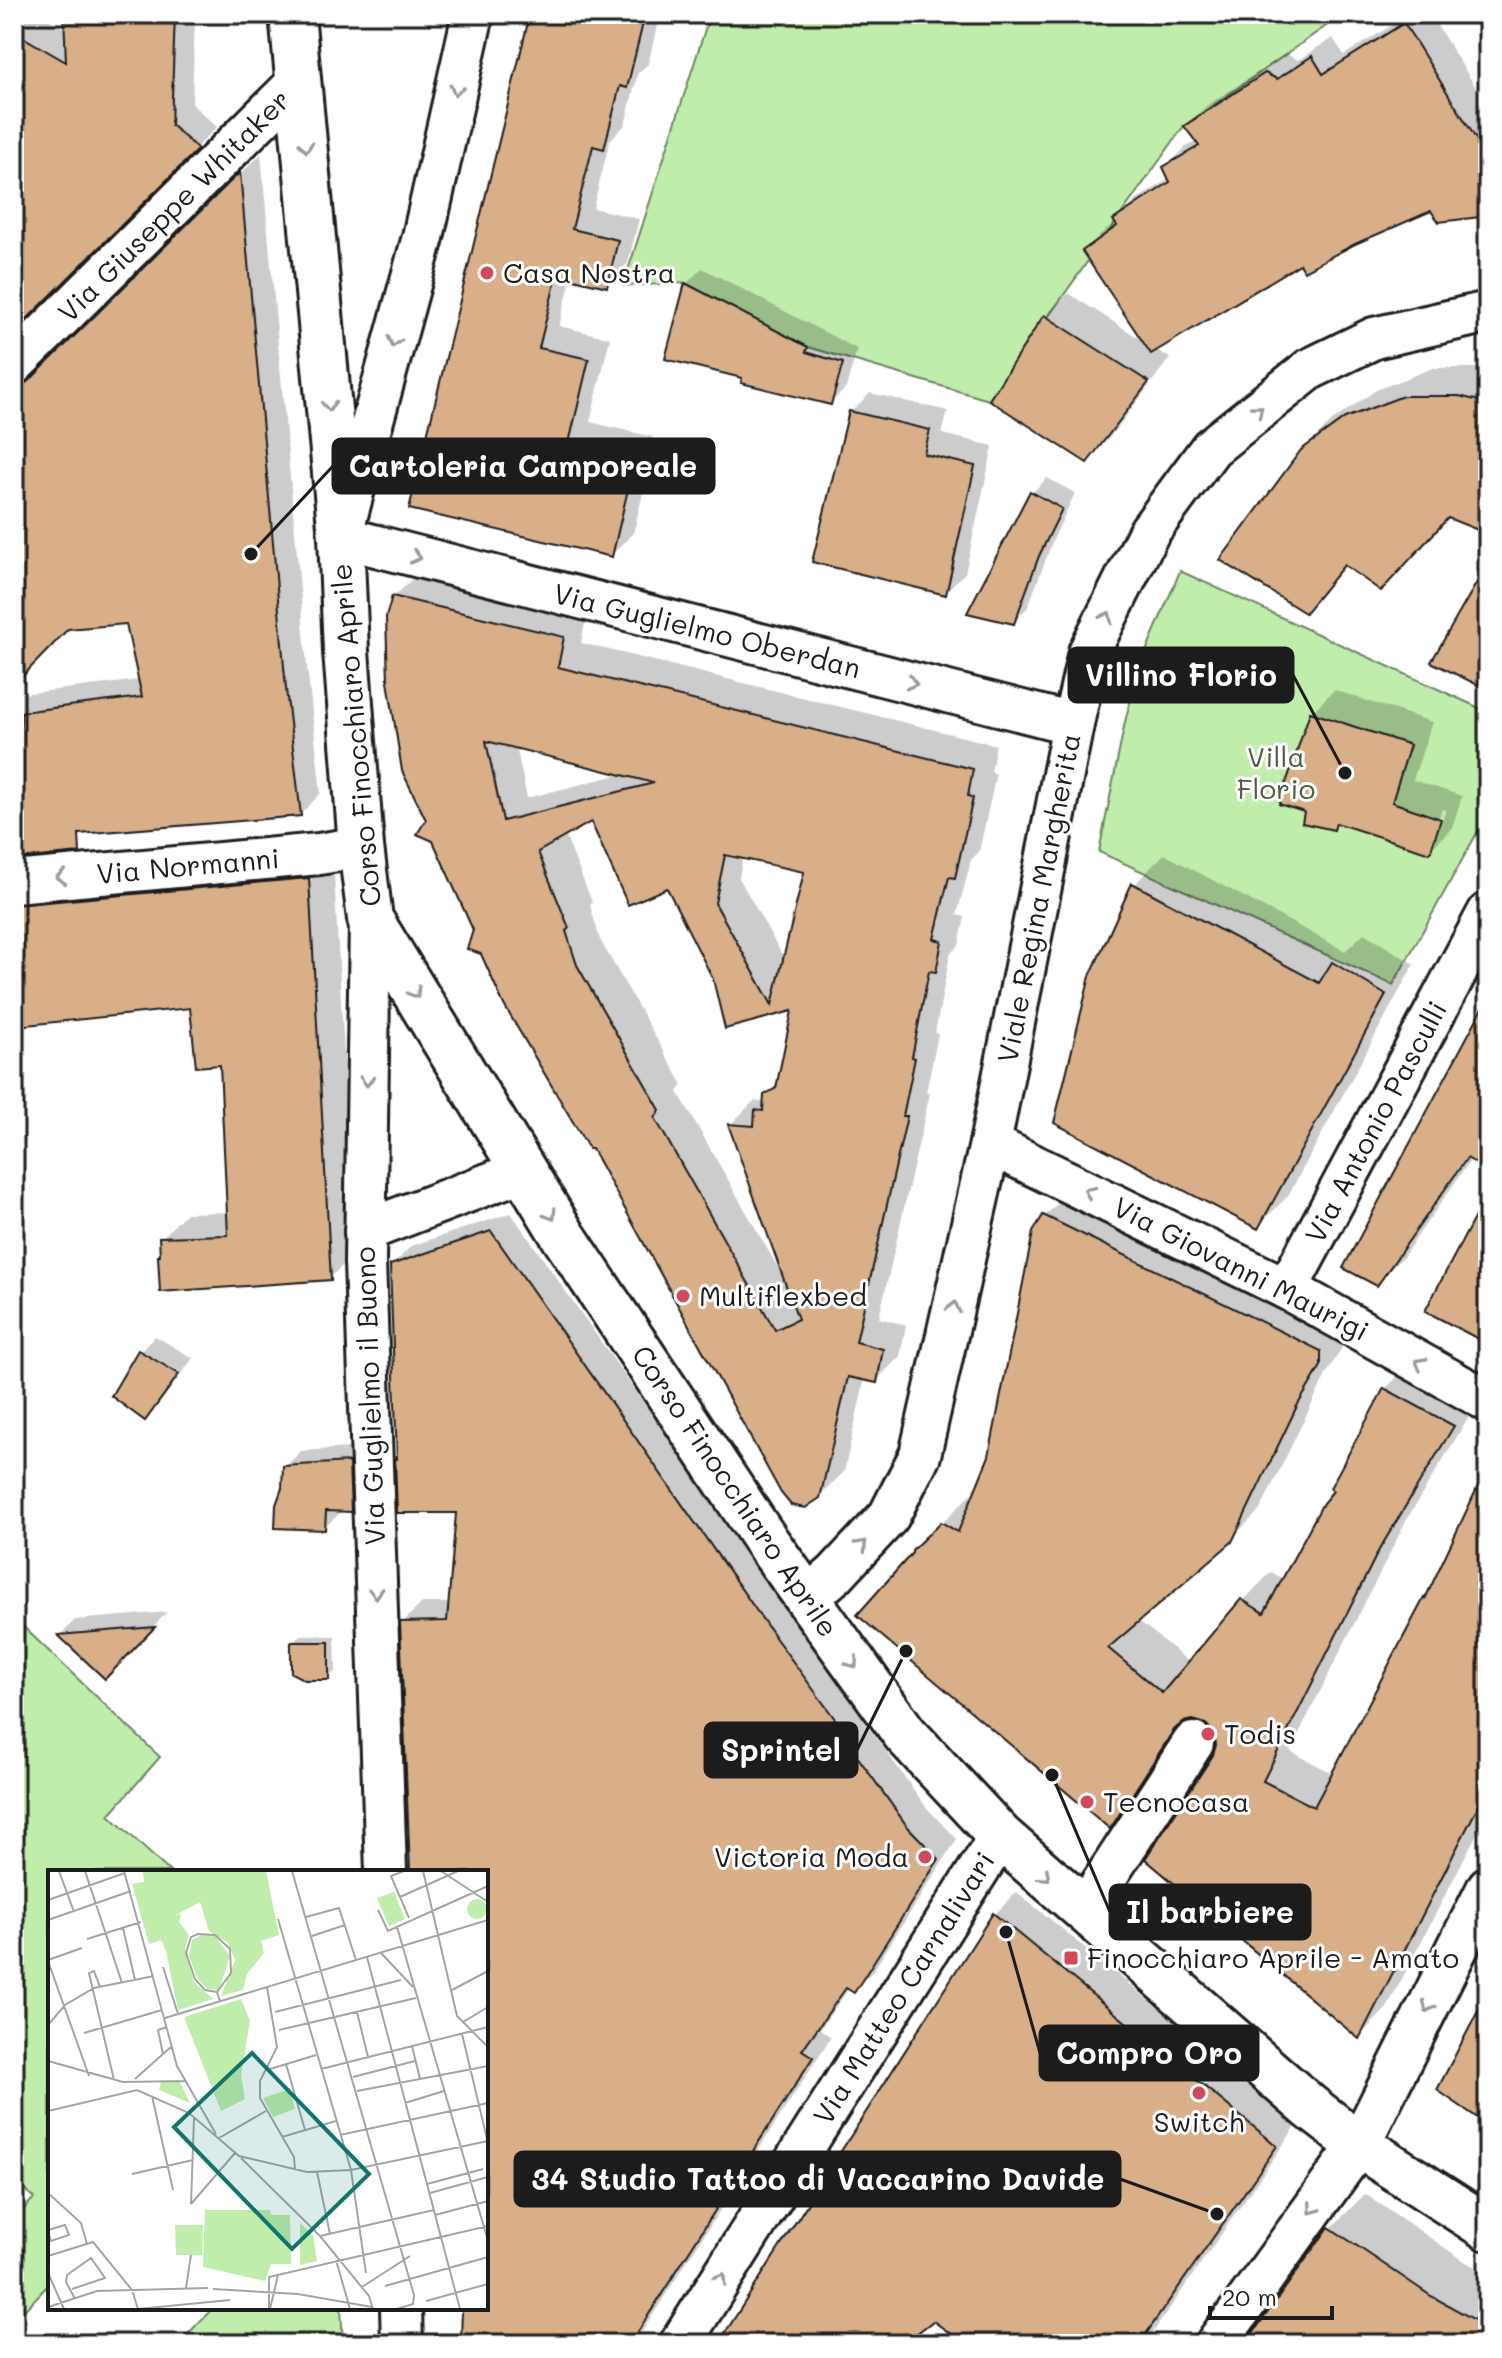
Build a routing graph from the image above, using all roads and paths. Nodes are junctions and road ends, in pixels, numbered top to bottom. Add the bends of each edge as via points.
1 (292, 14) edge
2 (473, 14) edge
3 (299, 81) junction
4 (1486, 314) edge
5 (14, 364) edge
6 (341, 537) junction
7 (1073, 724) junction
8 (361, 847) junction
9 (14, 882) edge
10 (1488, 913) edge
11 (370, 919) junction
12 (990, 1144) junction
13 (522, 1171) junction
14 (365, 1231) junction
15 (1287, 1289) junction
16 (1488, 1401) edge
17 (806, 1599) junction
18 (1193, 1743) dead end
19 (1000, 1836) junction
20 (386, 1870) edge
21 (1488, 1887) edge
22 (1084, 1911) junction
23 (1359, 2145) junction
24 (1488, 2228) edge
25 (401, 2310) edge
26 (402, 2344) edge
27 (680, 2344) edge
28 (1216, 2344) edge

1 - 3 street, Corso Finocchiaro Aprile
2 -> 6 street via 423,237
3 - 5 street, Via Giuseppe Whitaker
3 -> 6 street, Corso Finocchiaro Aprile
7 -> 4 street, Viale Regina Margherita via 1089,652 1142,545 1211,448 1310,369 1374,338
6 -> 7 street, Via Guglielmo Oberdan
6 - 8 street, Corso Finocchiaro Aprile
7 - 12 street, Viale Regina Margherita
8 -> 9 street, Via Normanni
8 - 11 street, Corso Finocchiaro Aprile
10 - 15 street, Via Antonio Pasculli
11 -> 13 street, Corso Finocchiaro Aprile
11 -> 14 street, Via Guglielmo il Buono
15 -> 12 street, Via Giovanni Maurigi
17 -> 12 street, Viale Regina Margherita via 889,1516 920,1455
13 - 14 street
13 -> 17 street, Corso Finocchiaro Aprile
14 -> 20 street, Via Guglielmo il Buono
16 -> 15 street, Via Giovanni Maurigi
17 -> 19 street, Corso Finocchiaro Aprile via 905,1734
18 - 22 street
19 -> 22 street, Corso Finocchiaro Aprile
27 -> 19 street, Via Matteo Carnalivari
21 -> 23 street
22 - 23 street, Corso Finocchiaro Aprile
23 - 24 street, Corso Finocchiaro Aprile
23 -> 28 street
25 - 26 street

